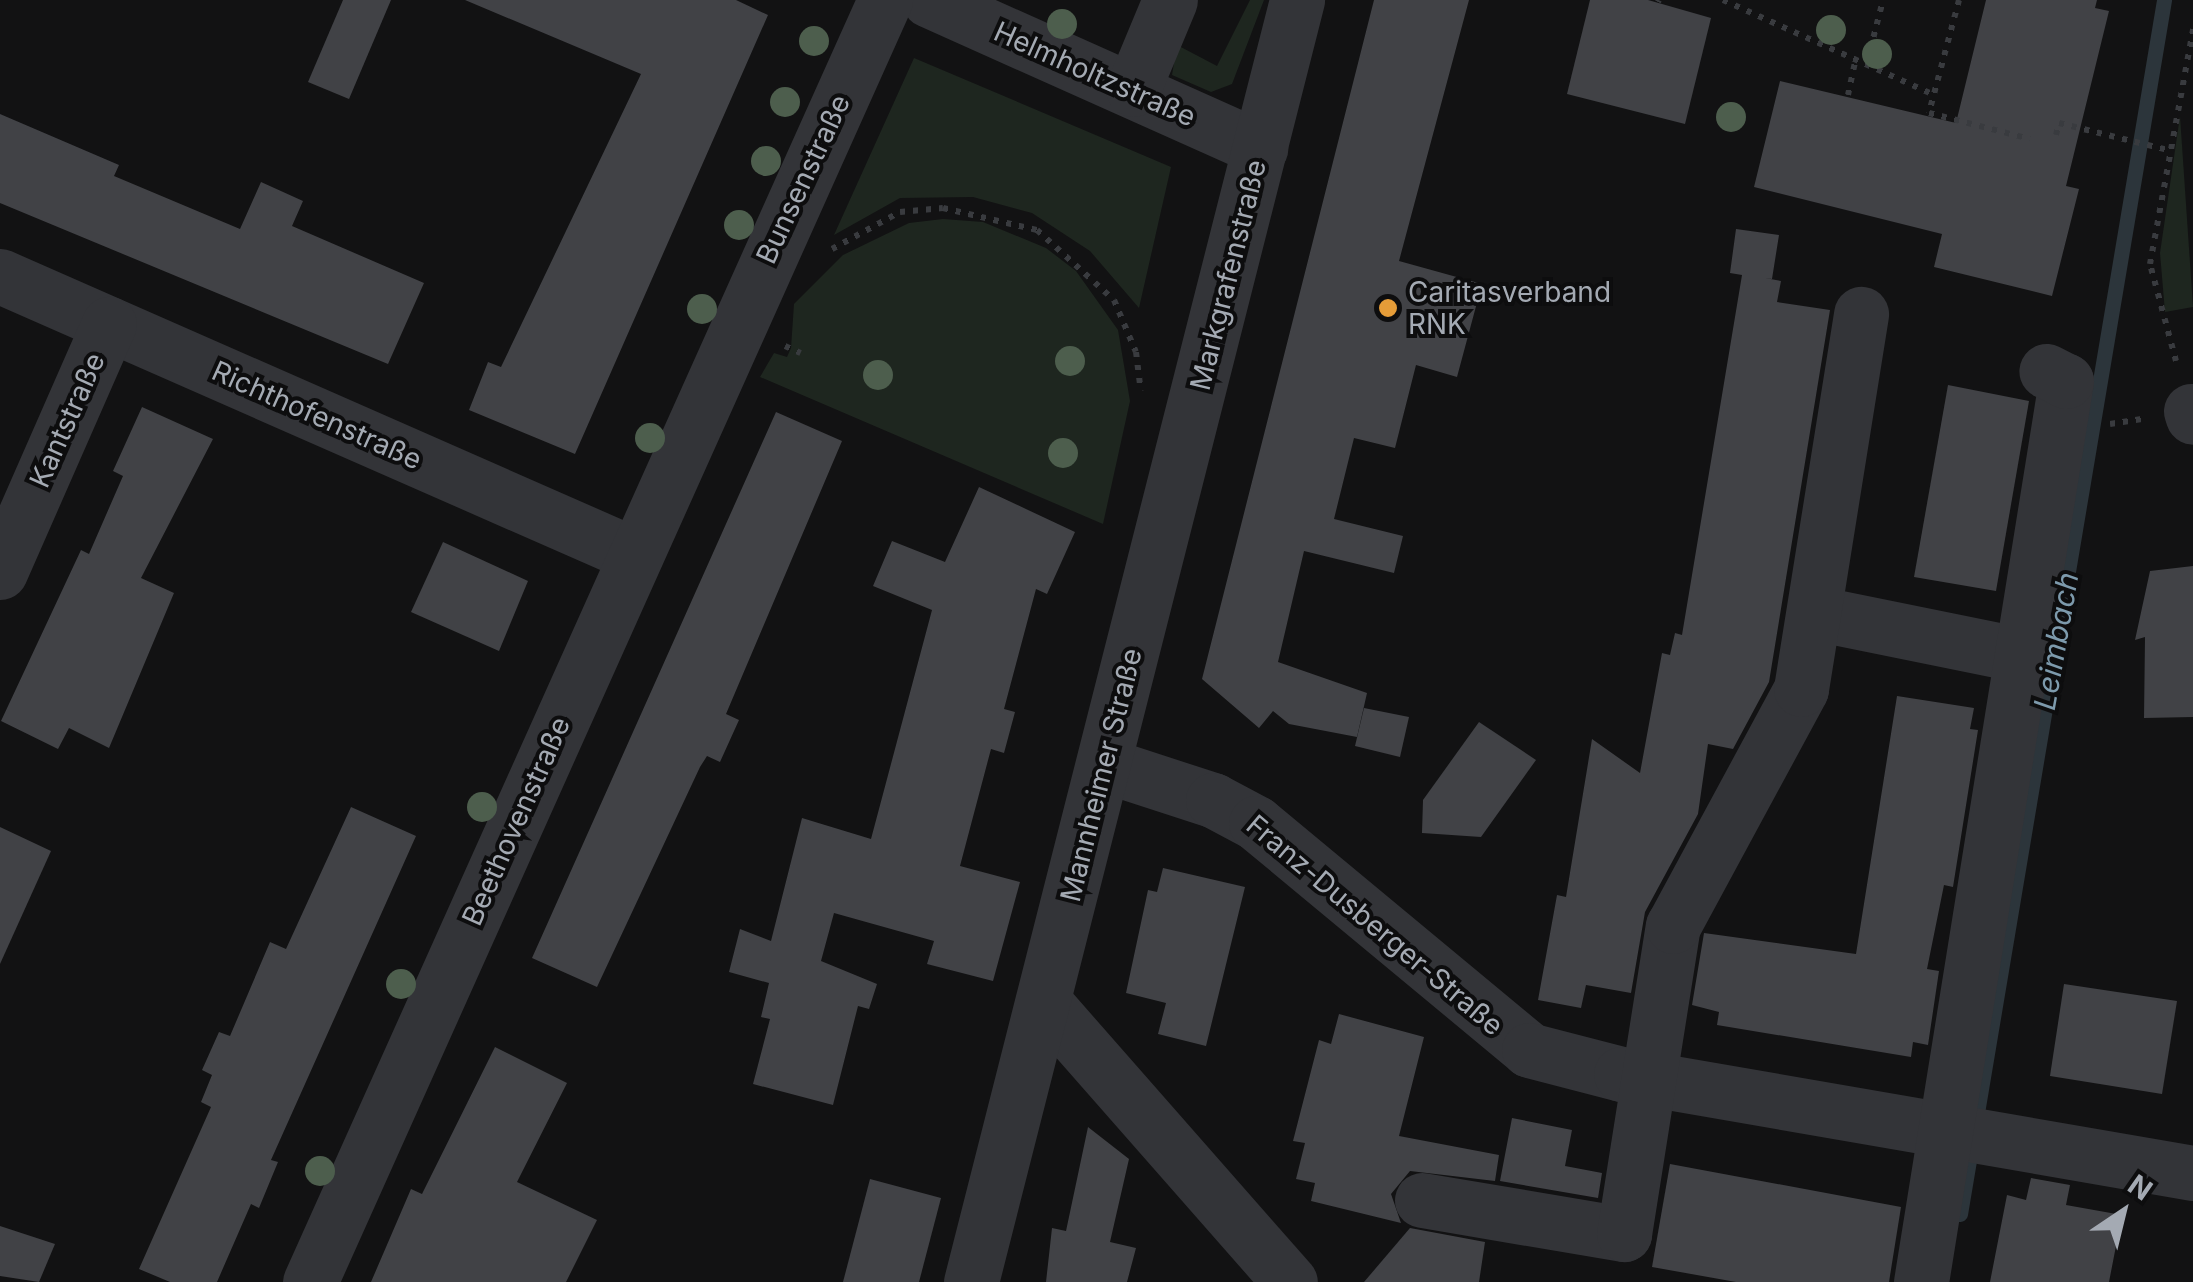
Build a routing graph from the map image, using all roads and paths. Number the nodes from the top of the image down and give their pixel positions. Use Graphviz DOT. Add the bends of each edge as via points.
graph roads {
  1 [pos="885,0"];
  2 [pos="930,0"];
  3 [pos="1170,0"];
  4 [pos="1297,0"];
  5 [pos="1723,0"];
  6 [pos="1882,0"];
  7 [pos="1959,0"];
  8 [pos="2193,30"];
  9 [pos="1856,57"];
  10 [pos="1867,62"];
  11 [pos="1132,89"];
  12 [pos="1848,95"];
  13 [pos="1934,95"];
  14 [pos="2056,134"];
  15 [pos="2030,139"];
  16 [pos="1260,148"];
  17 [pos="2172,151"];
  18 [pos="816,262"];
  19 [pos="0,276"];
  20 [pos="1861,314"];
  21 [pos="109,324"];
  22 [pos="779,342"];
  23 [pos="802,354"];
  24 [pos="721,359"];
  25 [pos="2046,370"];
  26 [pos="1143,407"];
  27 [pos="2192,414"];
  28 [pos="1159,550"];
  29 [pos="634,555"];
  30 [pos="0,572"];
  31 [pos="1815,614"];
  32 [pos="2022,656"];
  33 [pos="1105,765"];
  34 [pos="1043,1001"];
  35 [pos="1646,1077"];
  36 [pos="1946,1127"];
  37 [pos="2193,1173"];
  38 [pos="1422,1200"];
  39 [pos="310,1282"];
  40 [pos="972,1282"];
  41 [pos="1290,1282"];
  42 [pos="1921,1282"];
  1 -- 24 [label="street, Bunsenstraße"];
  2 -- 11 [label="street, Helmholtzstraße"];
  3 -- 11 [label="street"];
  4 -- 16 [label="street, Markgrafenstraße"];
  5 -- 9 [label="path"];
  6 -- 10 [label="path"];
  7 -- 13 [label="path"];
  8 -- 17 [label="path"];
  9 -- 10 [label="path"];
  9 -- 12 [label="path"];
  10 -- 13 [label="path"];
  11 -- 16 [label="street, Helmholtzstraße"];
  13 -- 15 [label="path" via="1929,114"];
  14 -- 17 [label="path" via="2059,123"];
  16 -- 28 [label="street, Markgrafenstraße"];
  17 -- 27 [label="path" via="2150,264"];
  18 -- 26 [label="path" via="900,212 988,214 1037,230 1114,300 1136,352"];
  19 -- 21 [label="street, Richthofenstraße"];
  20 -- 31 [label="street"];
  21 -- 29 [label="street, Richthofenstraße"];
  21 -- 30 [label="street, Kantstraße"];
  22 -- 23 [label="path"];
  24 -- 29 [label="street, Beethovenstraße"];
  25 -- 32 [label="street" via="2066,381"];
  28 -- 33 [label="street, Mannheimer Straße"];
  29 -- 39 [label="street, Beethovenstraße"];
  31 -- 32 [label="street"];
  31 -- 35 [label="street" via="1801,689 1673,926"];
  32 -- 36 [label="street"];
  33 -- 34 [label="street, Mannheimer Straße"];
  33 -- 35 [label="street, Franz-Dusberger-Straße" via="1213,800 1256,823 1529,1050"];
  34 -- 40 [label="street, Mannheimer Straße"];
  34 -- 41 [label="street"];
  35 -- 36 [label="street, Franz-Dusberger-Straße"];
  35 -- 38 [label="street" via="1624,1234"];
  36 -- 37 [label="street, Franz-Dusberger-Straße"];
  36 -- 42 [label="street"];
}
